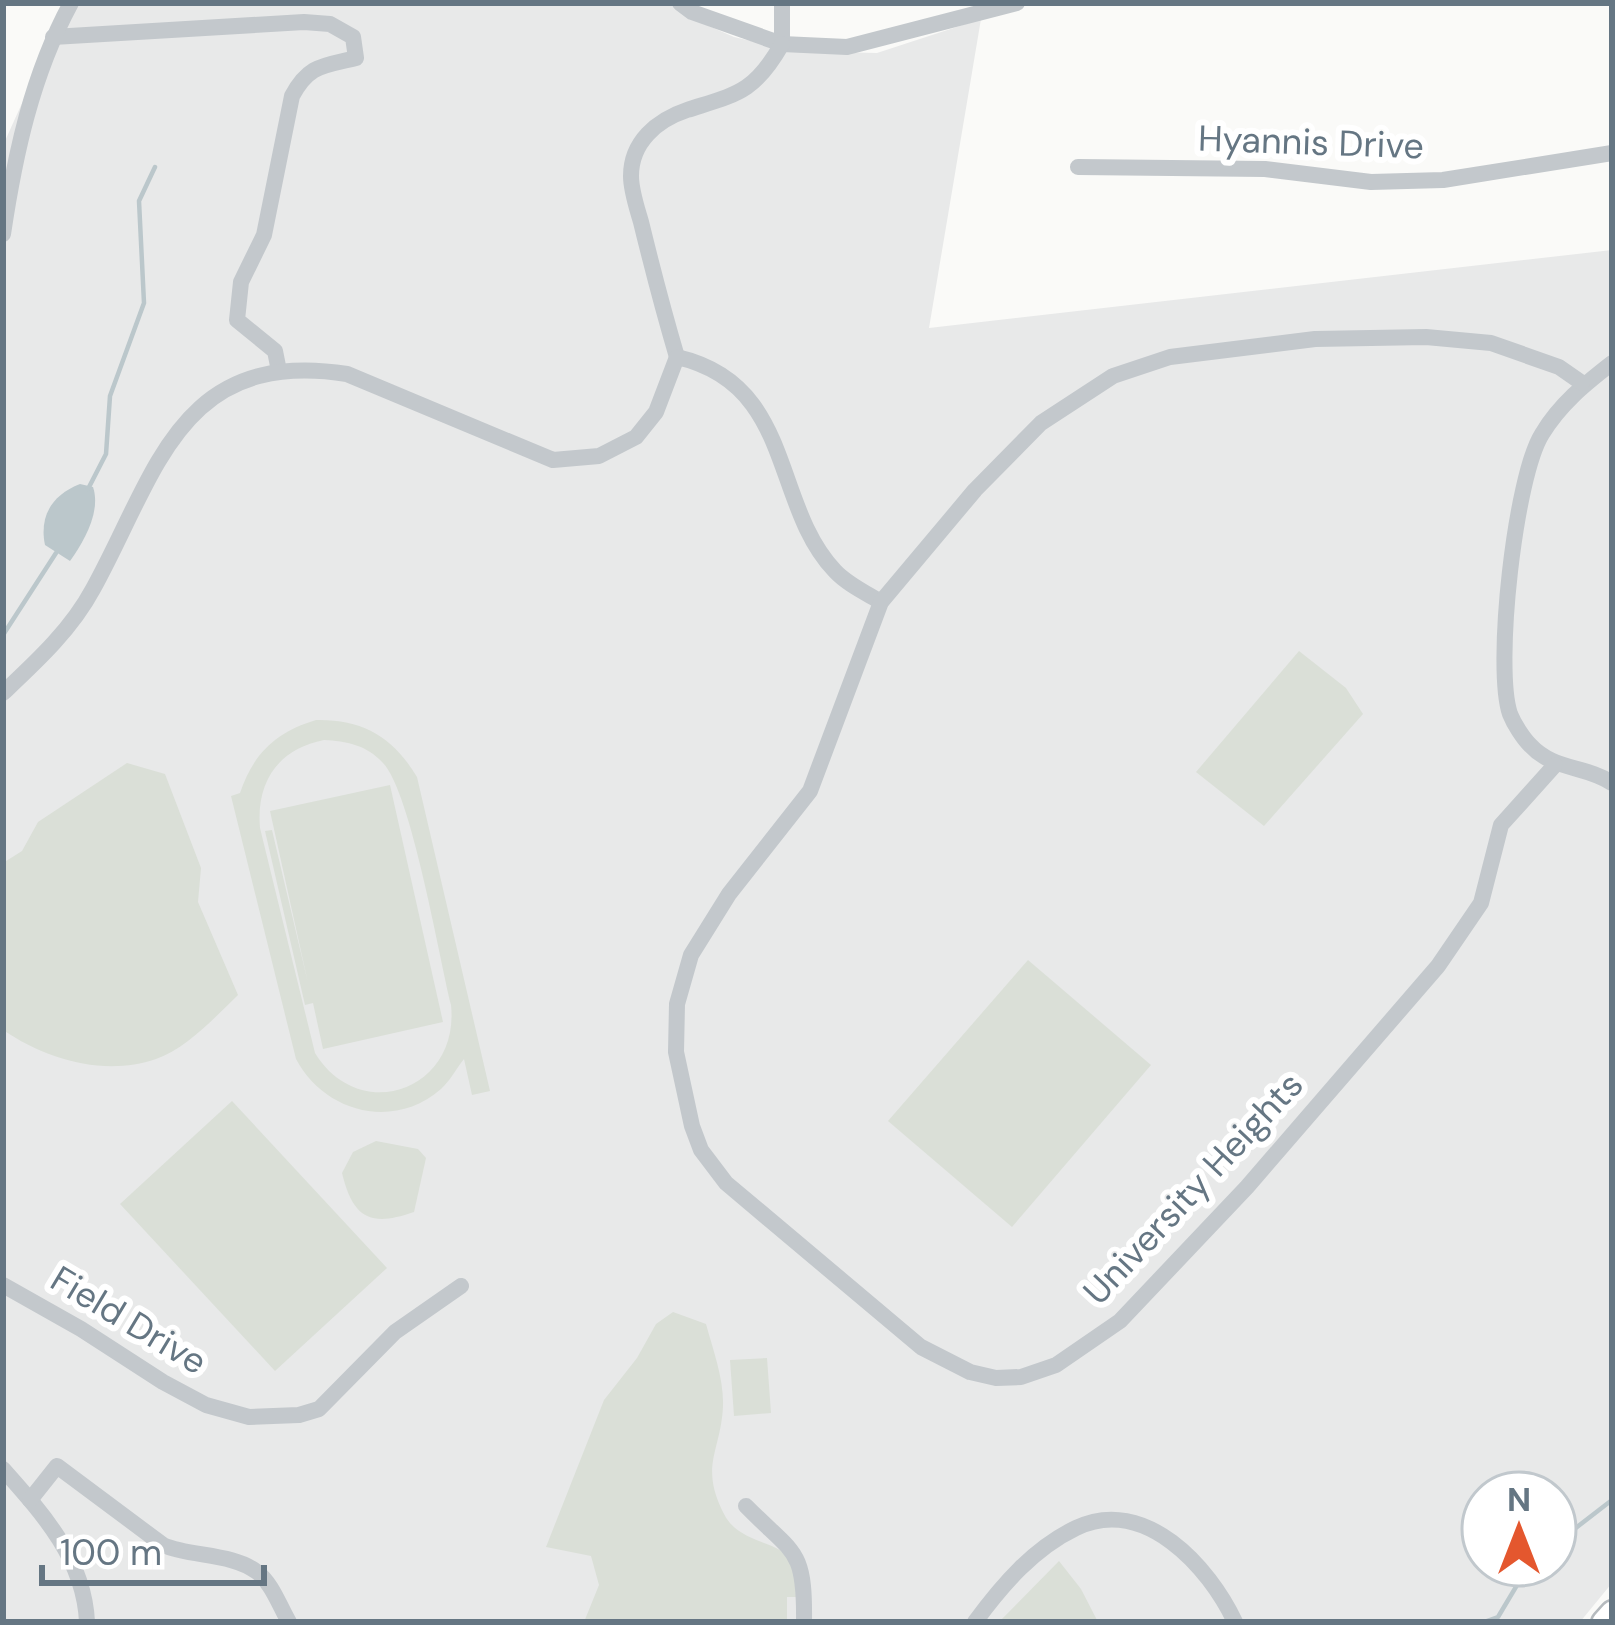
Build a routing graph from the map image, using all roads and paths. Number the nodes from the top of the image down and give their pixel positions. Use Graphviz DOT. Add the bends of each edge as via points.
graph roads {
  1 [pos="71,3"];
  2 [pos="680,3"];
  3 [pos="782,3"];
  4 [pos="1017,3"];
  5 [pos="53,37"];
  6 [pos="782,44"];
  7 [pos="1612,152"];
  8 [pos="1078,167"];
  9 [pos="3,234"];
  10 [pos="677,357"];
  11 [pos="1612,363"];
  12 [pos="279,371"];
  13 [pos="1582,383"];
  14 [pos="881,602"];
  15 [pos="3,693"];
  16 [pos="1555,765"];
  17 [pos="1612,783"];
  18 [pos="3,1285"];
  19 [pos="461,1286"];
  20 [pos="3,1469"];
  21 [pos="30,1500"];
  22 [pos="746,1506"];
  23 [pos="1612,1612"];
  24 [pos="87,1622"];
  25 [pos="289,1622"];
  26 [pos="804,1622"];
  27 [pos="976,1622"];
  28 [pos="1235,1622"];
  29 [pos="1603,1622"];
  1 -- 5 [label="street"];
  2 -- 6 [label="street"];
  3 -- 6 [label="street"];
  4 -- 6 [label="street" via="872,43"];
  5 -- 9 [label="street" via="16,150"];
  5 -- 12 [label="street" via="304,22 353,37 356,58 303,75 292,96 264,235 242,283 237,320 275,352"];
  6 -- 10 [label="street" via="753,83 731,99 662,122 634,158 638,211"];
  7 -- 8 [label="street, Hyannis Drive" via="1371,182 1265,169"];
  10 -- 12 [label="street" via="656,412 636,436 599,456 553,460 346,374"];
  10 -- 14 [label="street" via="710,365 745,396 835,572"];
  11 -- 13 [label="street"];
  12 -- 15 [label="street" via="219,394 178,429 91,593"];
  13 -- 14 [label="street, University Heights" via="1527,353 1457,338 1315,339 1170,357 1113,376 1041,423"];
  13 -- 16 [label="street" via="1540,436 1510,559 1510,715"];
  14 -- 16 [label="street, University Heights" via="810,791 691,955 677,1004 676,1052 701,1150 726,1184 917,1344 970,1372 1022,1377 1056,1366 1120,1321 1438,967 1481,903 1501,825"];
  16 -- 17 [label="street"];
  18 -- 19 [label="street, Field Drive" via="206,1405 250,1417 320,1409 395,1332"];
  20 -- 21 [label="street"];
  21 -- 24 [label="street" via="70,1555"];
  21 -- 25 [label="street" via="57,1466 163,1545 258,1573"];
  22 -- 26 [label="street" via="800,1562"];
  23 -- 29 [label="main road"];
  27 -- 28 [label="street" via="1004,1582 1075,1528 1124,1522 1166,1537 1205,1570"];
}
